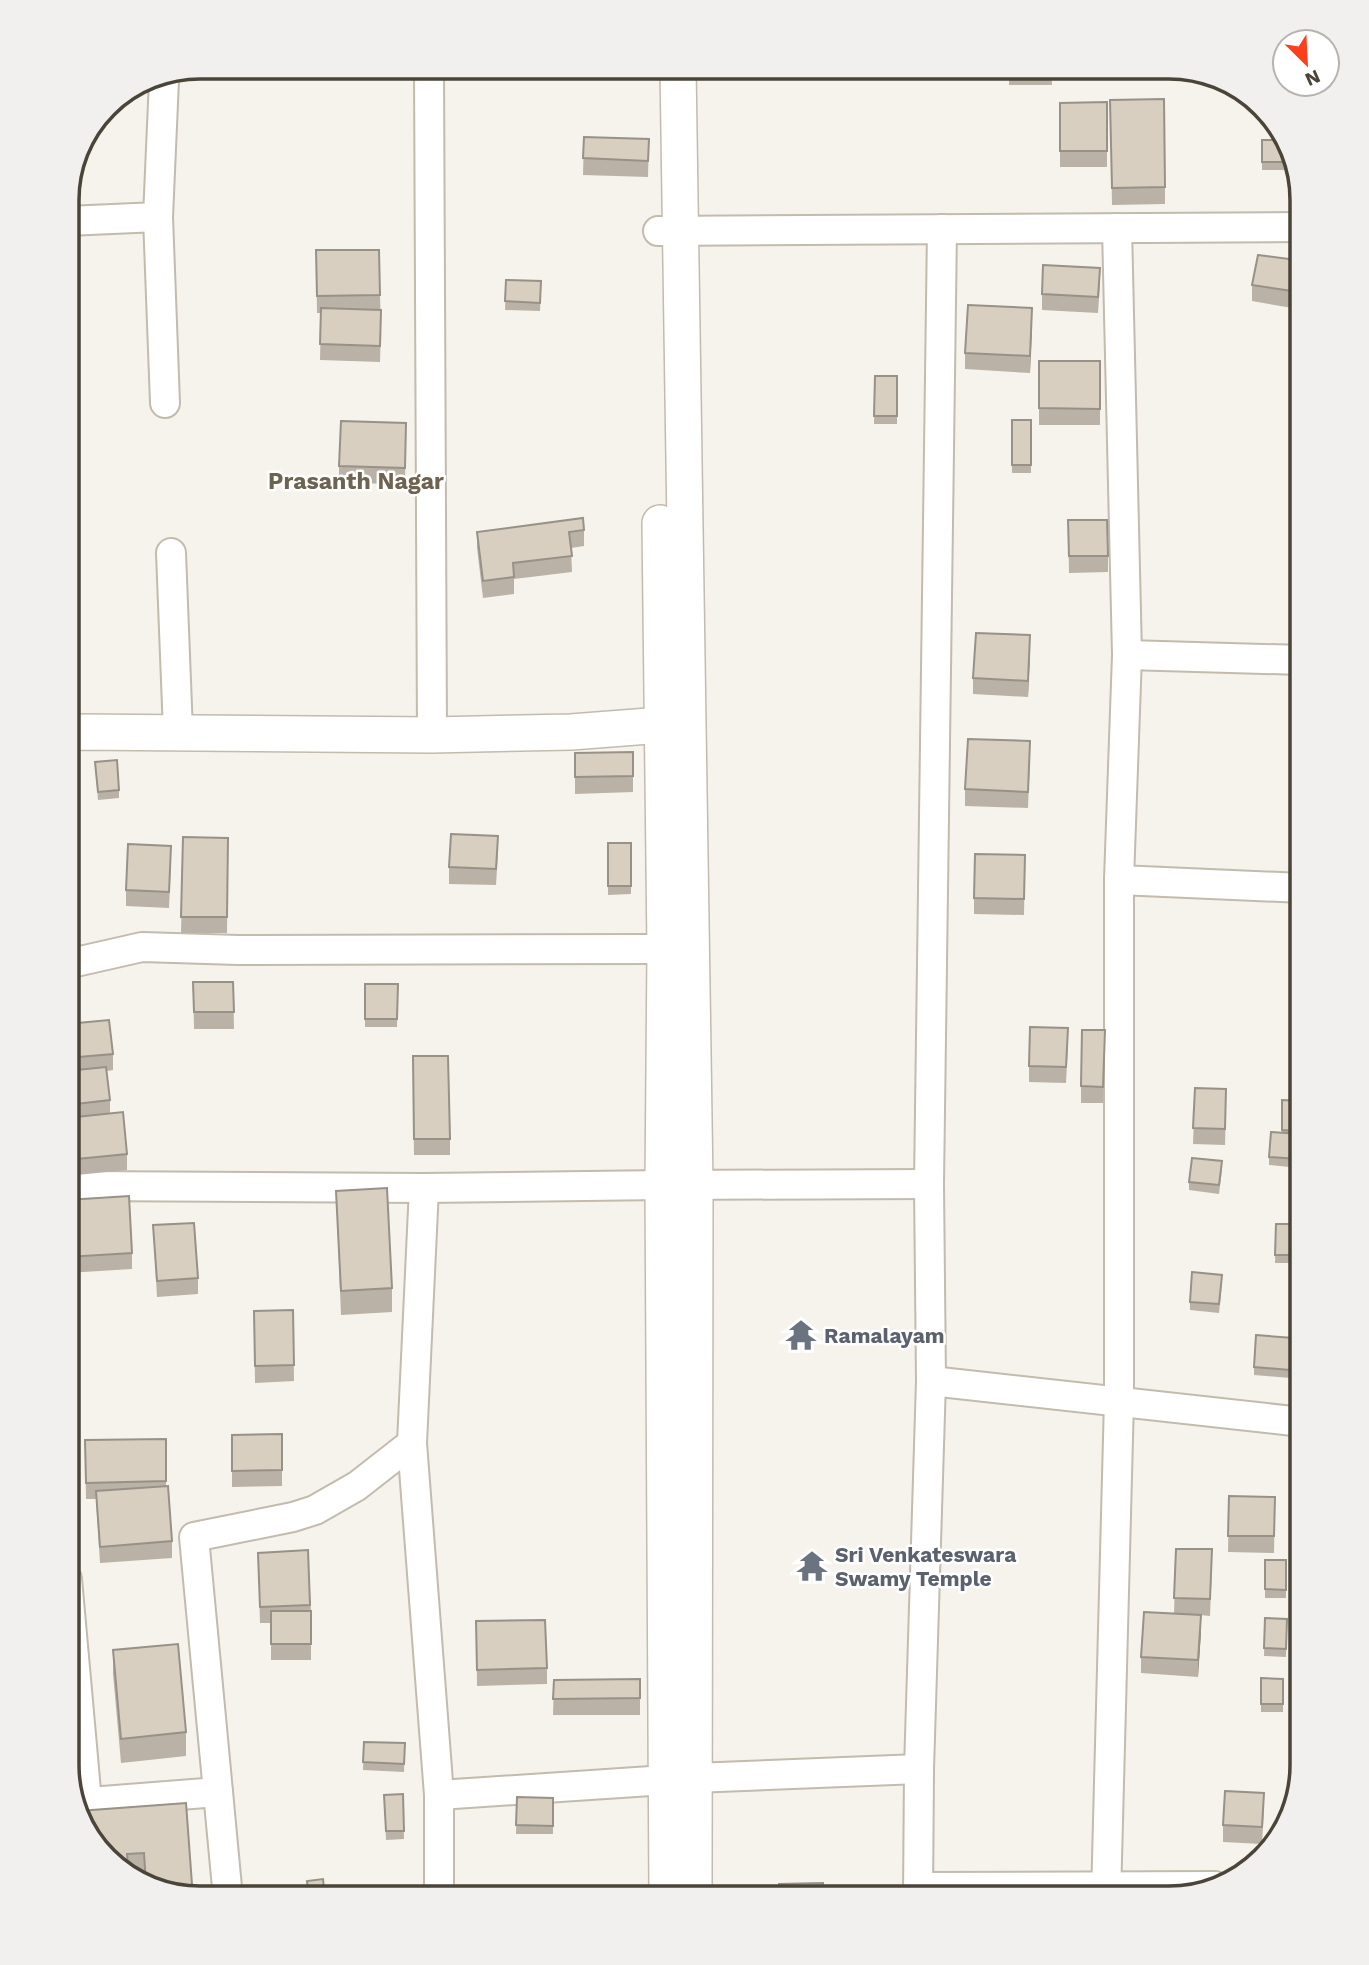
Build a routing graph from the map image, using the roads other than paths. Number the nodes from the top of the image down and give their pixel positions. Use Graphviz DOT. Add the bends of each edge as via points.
graph roads {
  1 [pos="429,79"];
  2 [pos="656,79"];
  3 [pos="677,79"];
  4 [pos="163,85"];
  5 [pos="159,217"];
  6 [pos="79,220"];
  7 [pos="1290,227"];
  8 [pos="1117,228"];
  9 [pos="942,229"];
  10 [pos="669,231"];
  11 [pos="165,403"];
  12 [pos="172,553"];
  13 [pos="1127,655"];
  14 [pos="1290,660"];
  15 [pos="662,725"];
  16 [pos="79,732"];
  17 [pos="178,732"];
  18 [pos="432,735"];
  19 [pos="1119,880"];
  20 [pos="1290,887"];
  21 [pos="665,949"];
  22 [pos="79,961"];
  23 [pos="679,1184"];
  24 [pos="929,1184"];
  25 [pos="79,1187"];
  26 [pos="424,1188"];
  27 [pos="931,1381"];
  28 [pos="1119,1401"];
  29 [pos="1290,1421"];
  30 [pos="412,1443"];
  31 [pos="79,1760"];
  32 [pos="919,1769"];
  33 [pos="680,1779"];
  34 [pos="81,1785"];
  35 [pos="218,1792"];
  36 [pos="439,1795"];
  37 [pos="85,1802"];
  38 [pos="227,1886"];
  39 [pos="439,1886"];
  40 [pos="668,1886"];
  41 [pos="693,1886"];
  42 [pos="919,1886"];
  43 [pos="1107,1886"];
  1 -- 18 [label="street"];
  2 -- 10 [label="street"];
  3 -- 10 [label="street"];
  4 -- 5 [label="street"];
  5 -- 6 [label="street"];
  5 -- 11 [label="street"];
  7 -- 8 [label="street"];
  8 -- 9 [label="street"];
  8 -- 13 [label="street"];
  9 -- 10 [label="street"];
  9 -- 24 [label="street"];
  10 -- 15 [label="street"];
  10 -- 23 [label="street"];
  12 -- 17 [label="street"];
  13 -- 14 [label="street"];
  13 -- 19 [label="street"];
  15 -- 18 [label="street"];
  15 -- 21 [label="street"];
  16 -- 17 [label="street"];
  17 -- 18 [label="street"];
  19 -- 20 [label="street"];
  19 -- 28 [label="street"];
  21 -- 22 [label="street" via="142,947"];
  21 -- 23 [label="street"];
  23 -- 24 [label="street"];
  23 -- 26 [label="street"];
  23 -- 33 [label="street"];
  24 -- 27 [label="street"];
  25 -- 26 [label="street"];
  26 -- 30 [label="street"];
  27 -- 28 [label="street"];
  27 -- 32 [label="street"];
  28 -- 29 [label="street"];
  28 -- 43 [label="street"];
  30 -- 35 [label="street" via="357,1486 315,1510 194,1537"];
  30 -- 36 [label="street"];
  31 -- 34 [label="street"];
  32 -- 33 [label="street"];
  32 -- 42 [label="street"];
  33 -- 36 [label="street"];
  33 -- 40 [label="street"];
  33 -- 41 [label="street"];
  35 -- 37 [label="street"];
  35 -- 38 [label="street"];
  36 -- 39 [label="street"];
}
